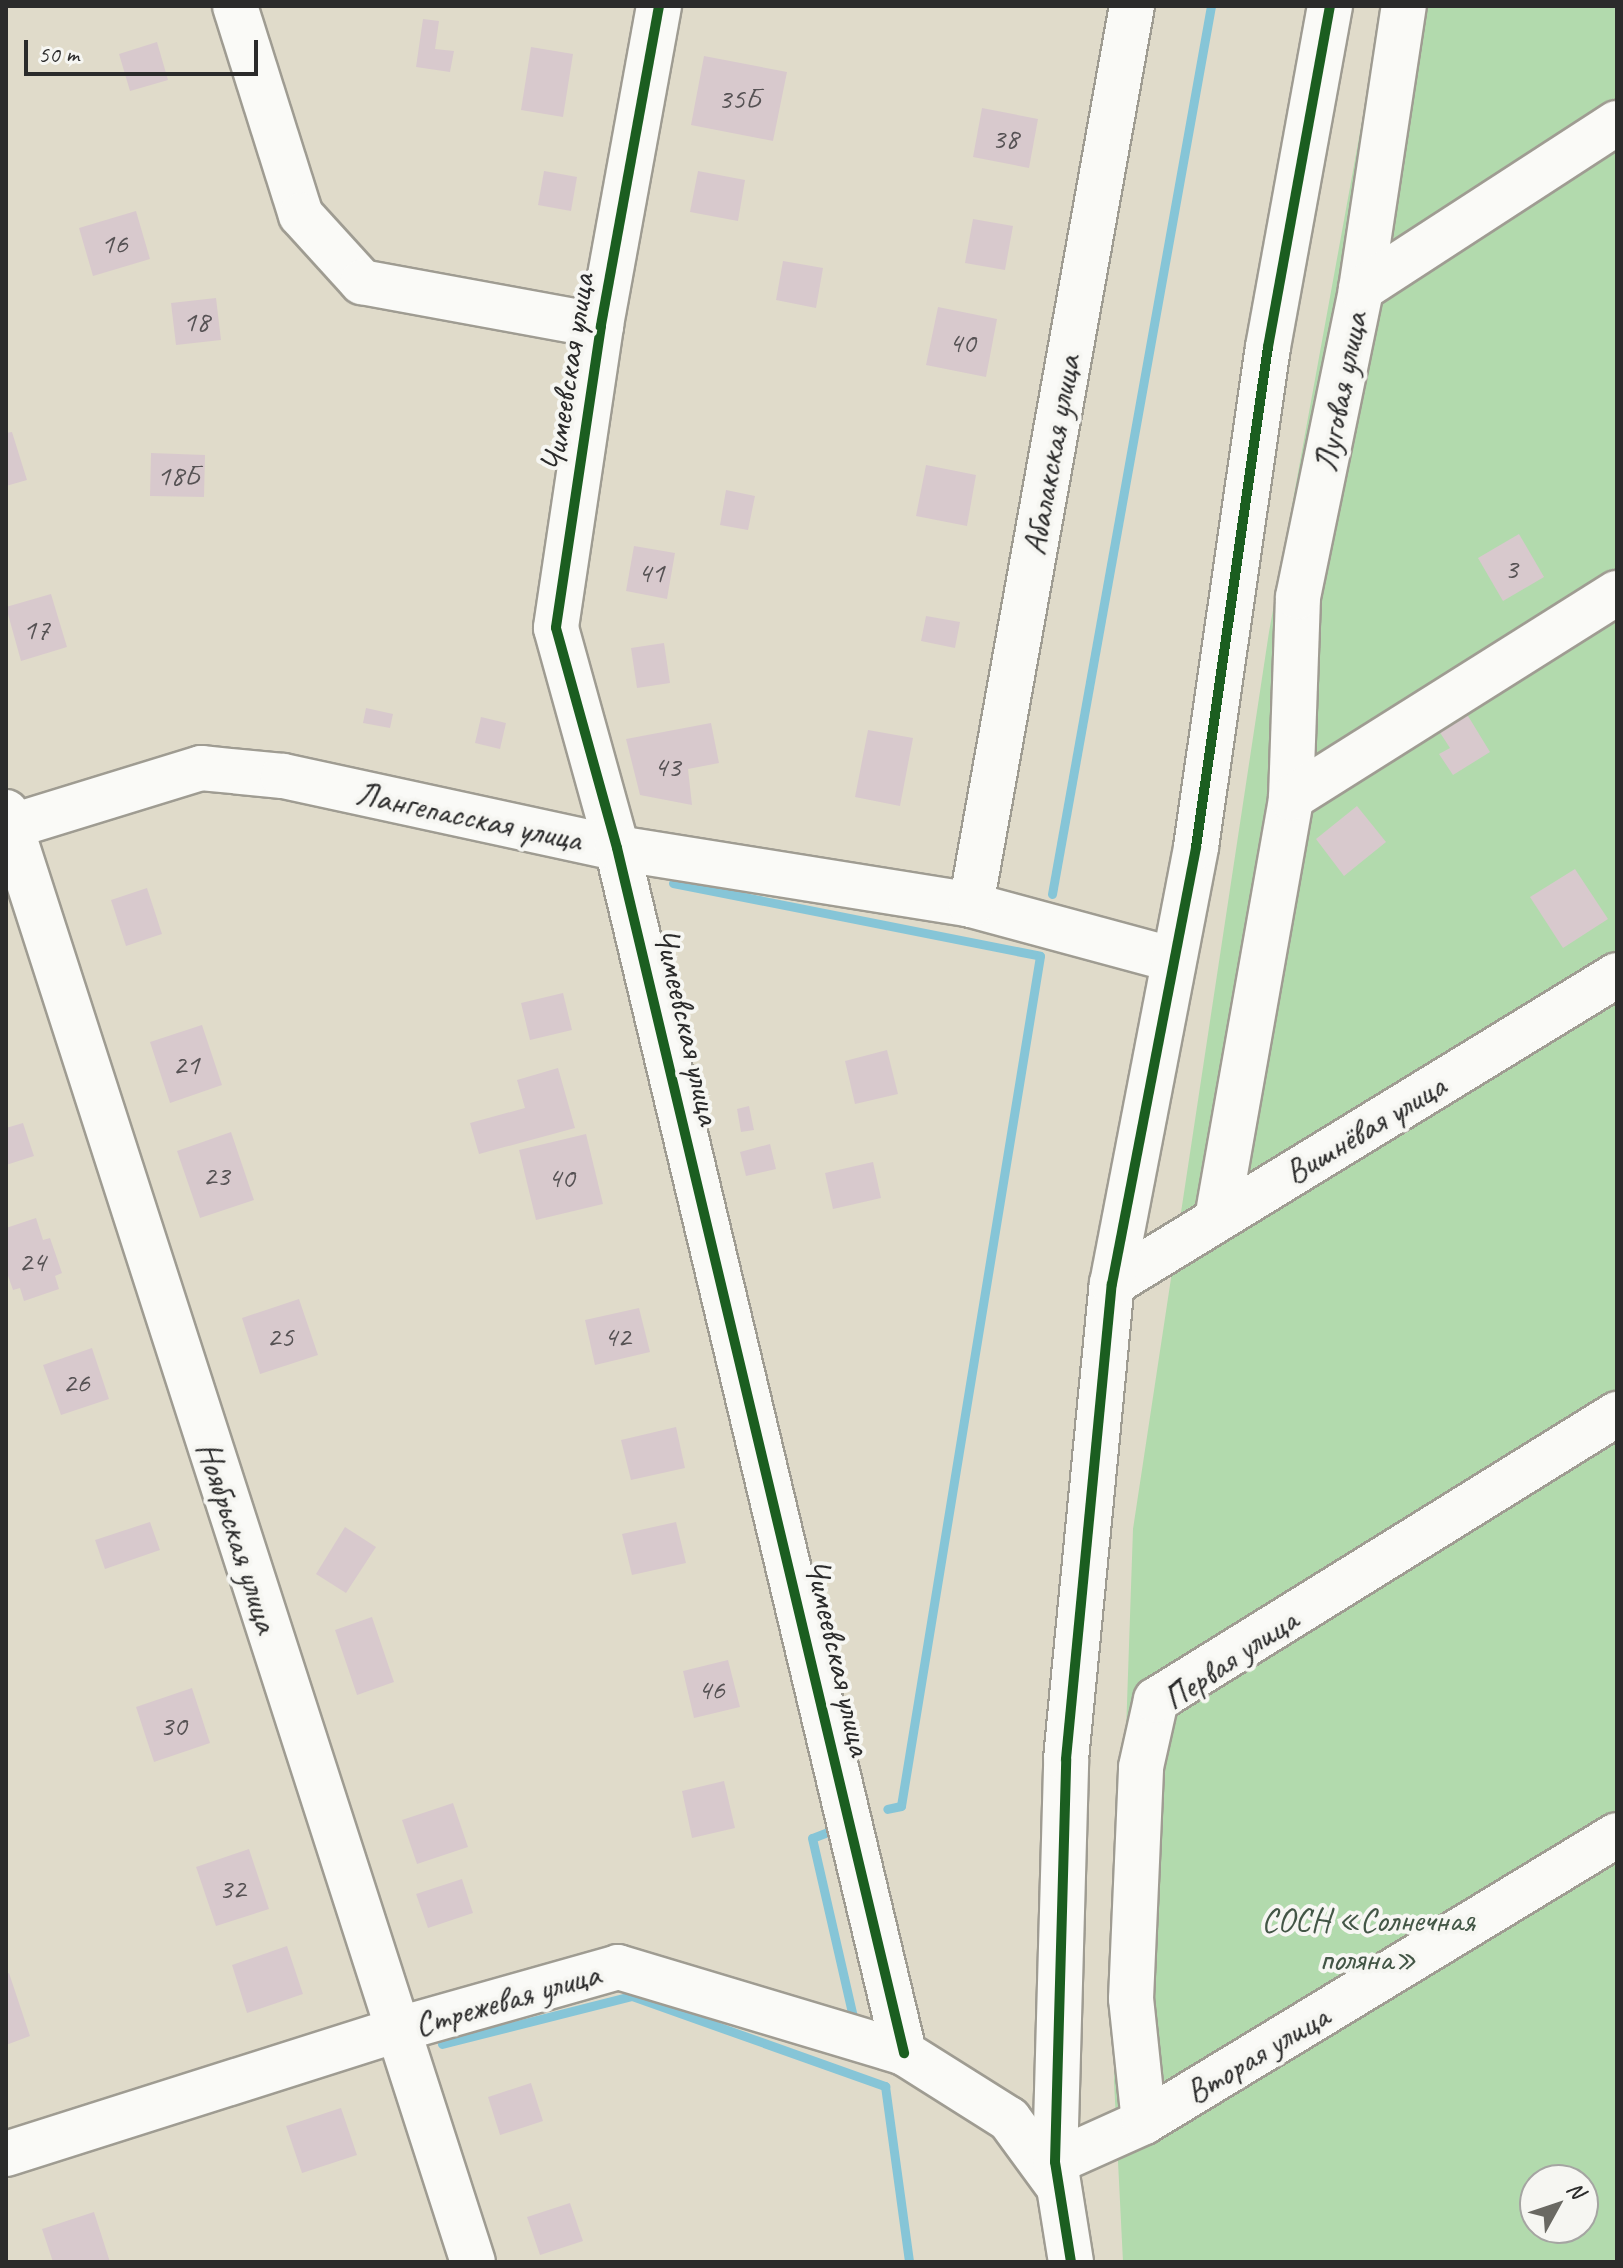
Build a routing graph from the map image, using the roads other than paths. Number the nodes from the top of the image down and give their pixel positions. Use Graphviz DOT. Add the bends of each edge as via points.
graph roads {
  1 [pos="235,6"];
  2 [pos="659,6"];
  3 [pos="1132,6"];
  4 [pos="1330,6"];
  5 [pos="1404,6"];
  6 [pos="1617,123"];
  7 [pos="1361,289"];
  8 [pos="601,326"];
  9 [pos="1617,593"];
  10 [pos="1291,798"];
  11 [pos="8,822"];
  12 [pos="617,848"];
  13 [pos="971,905"];
  14 [pos="1171,959"];
  15 [pos="1617,975"];
  16 [pos="1217,1219"];
  17 [pos="1112,1284"];
  18 [pos="1617,1414"];
  19 [pos="1617,1835"];
  20 [pos="396,2030"];
  21 [pos="904,2053"];
  22 [pos="1144,2122"];
  23 [pos="6,2154"];
  24 [pos="1057,2174"];
  25 [pos="473,2262"];
  26 [pos="1071,2262"];
  1 -- 8 [label="street" via="301,215 362,282"];
  2 -- 8 [label="street, Чимеевская улица"];
  3 -- 13 [label="street, Абалакская улица"];
  4 -- 14 [label="street" via="1268,347 1196,847"];
  5 -- 7 [label="street"];
  6 -- 7 [label="street, Луговая улица"];
  7 -- 10 [label="street, Луговая улица" via="1298,597"];
  8 -- 12 [label="street, Чимеевская улица" via="556,628"];
  9 -- 10 [label="street"];
  10 -- 16 [label="street, Луговая улица"];
  11 -- 12 [label="street, Лангепасская улица" via="201,768 283,776"];
  11 -- 20 [label="street, Ноябрьская улица"];
  12 -- 13 [label="street, Лангепасская улица"];
  12 -- 21 [label="street, Чимеевская улица"];
  13 -- 14 [label="street, Лангепасская улица"];
  14 -- 17 [label="street"];
  15 -- 16 [label="street, Вишнёвая улица"];
  16 -- 17 [label="street, Вишнёвая улица"];
  17 -- 24 [label="street" via="1066,1759"];
  18 -- 22 [label="street, Первая улица" via="1156,1700 1141,1767 1131,1999"];
  19 -- 22 [label="street, Вторая улица"];
  20 -- 21 [label="street, Стрежевая улица" via="618,1967"];
  20 -- 23 [label="street, Стрежевая улица"];
  20 -- 25 [label="street, Ноябрьская улица"];
  21 -- 24 [label="street, Стрежевая улица" via="1009,2119"];
  22 -- 24 [label="street, Вторая улица"];
  24 -- 26 [label="street"];
}
